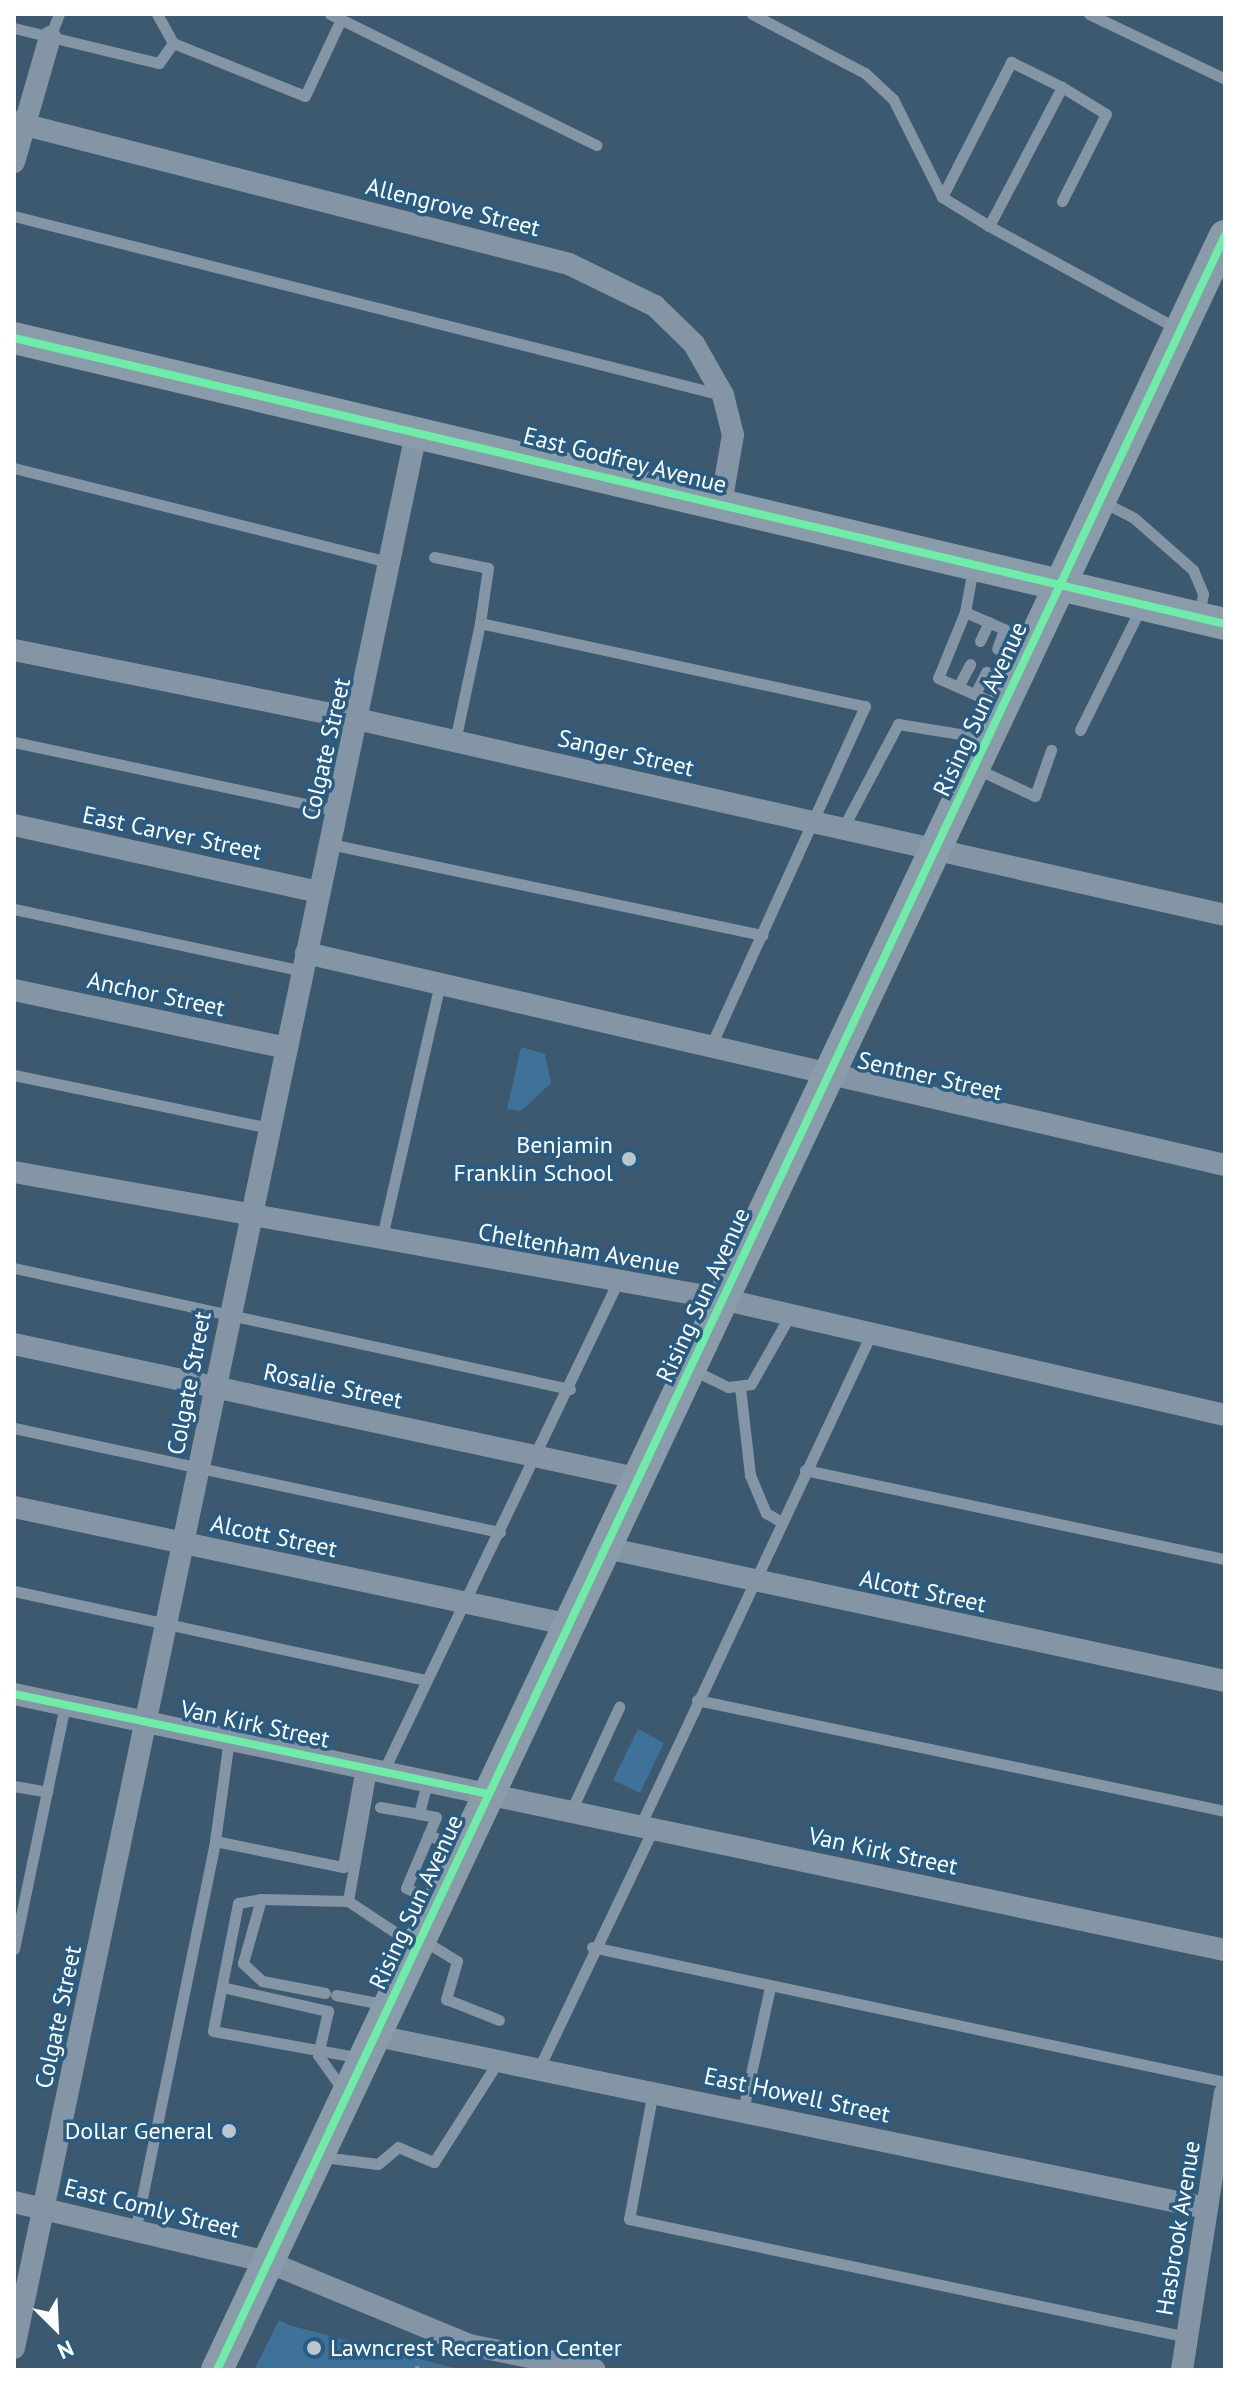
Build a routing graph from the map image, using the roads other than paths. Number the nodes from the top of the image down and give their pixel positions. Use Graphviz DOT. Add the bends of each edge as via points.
graph roads {
  1 [pos="59,14"];
  2 [pos="157,14"];
  3 [pos="752,14"];
  4 [pos="1089,14"];
  5 [pos="336,17"];
  6 [pos="14,28"];
  7 [pos="50,37"];
  8 [pos="173,43"];
  9 [pos="1225,79"];
  10 [pos="1062,87"];
  11 [pos="19,124"];
  12 [pos="596,145"];
  13 [pos="14,162"];
  14 [pos="942,197"];
  15 [pos="1062,201"];
  16 [pos="14,216"];
  17 [pos="989,226"];
  18 [pos="1225,236"];
  19 [pos="1180,330"];
  20 [pos="14,338"];
  21 [pos="723,395"];
  22 [pos="417,429"];
  23 [pos="14,468"];
  24 [pos="1106,488"];
  25 [pos="721,504"];
  26 [pos="434,557"];
  27 [pos="391,563"];
  28 [pos="974,564"];
  29 [pos="1060,586"];
  30 [pos="1142,605"];
  31 [pos="965,612"];
  32 [pos="1211,621"];
  33 [pos="989,622"];
  34 [pos="480,623"];
  35 [pos="980,641"];
  36 [pos="1018,642"];
  37 [pos="997,649"];
  38 [pos="14,650"];
  39 [pos="970,664"];
  40 [pos="986,672"];
  41 [pos="958,687"];
  42 [pos="989,701"];
  43 [pos="361,720"];
  44 [pos="1080,730"];
  45 [pos="455,741"];
  46 [pos="14,742"];
  47 [pos="1051,750"];
  48 [pos="981,753"];
  49 [pos="338,811"];
  50 [pos="816,822"];
  51 [pos="14,825"];
  52 [pos="843,828"];
  53 [pos="330,844"];
  54 [pos="936,849"];
  55 [pos="318,892"];
  56 [pos="14,909"];
  57 [pos="1225,915"];
  58 [pos="763,935"];
  59 [pos="304,962"];
  60 [pos="440,983"];
  61 [pos="14,990"];
  62 [pos="711,1046"];
  63 [pos="287,1048"];
  64 [pos="827,1073"];
  65 [pos="14,1075"];
  66 [pos="269,1128"];
  67 [pos="1225,1165"];
  68 [pos="14,1172"];
  69 [pos="249,1219"];
  70 [pos="381,1242"];
  71 [pos="14,1268"];
  72 [pos="618,1281"];
  73 [pos="722,1299"];
  74 [pos="229,1314"];
  75 [pos="790,1315"];
  76 [pos="871,1334"];
  77 [pos="14,1344"];
  78 [pos="691,1369"];
  79 [pos="214,1387"];
  80 [pos="740,1387"];
  81 [pos="570,1389"];
  82 [pos="1225,1415"];
  83 [pos="14,1428"];
  84 [pos="538,1456"];
  85 [pos="198,1467"];
  86 [pos="805,1470"];
  87 [pos="641,1479"];
  88 [pos="14,1507"];
  89 [pos="780,1521"];
  90 [pos="500,1532"];
  91 [pos="183,1543"];
  92 [pos="611,1549"];
  93 [pos="1225,1559"];
  94 [pos="751,1581"];
  95 [pos="14,1591"];
  96 [pos="465,1602"];
  97 [pos="167,1623"];
  98 [pos="571,1625"];
  99 [pos="427,1680"];
  100 [pos="1225,1681"];
  101 [pos="14,1694"];
  102 [pos="697,1700"];
  103 [pos="65,1705"];
  104 [pos="619,1707"];
  105 [pos="147,1722"];
  106 [pos="229,1739"];
  107 [pos="372,1769"];
  108 [pos="427,1781"];
  109 [pos="14,1786"];
  110 [pos="47,1792"];
  111 [pos="487,1794"];
  112 [pos="380,1807"];
  113 [pos="571,1811"];
  114 [pos="1225,1811"];
  115 [pos="419,1814"];
  116 [pos="647,1827"];
  117 [pos="428,1835"];
  118 [pos="215,1841"];
  119 [pos="462,1848"];
  120 [pos="261,1899"];
  121 [pos="348,1901"];
  122 [pos="438,1902"];
  123 [pos="419,1943"];
  124 [pos="592,1947"];
  125 [pos="14,1949"];
  126 [pos="1225,1950"];
  127 [pos="222,1987"];
  128 [pos="770,1987"];
  129 [pos="390,2005"];
  130 [pos="499,2020"];
  131 [pos="371,2047"];
  132 [pos="318,2055"];
  133 [pos="499,2060"];
  134 [pos="539,2068"];
  135 [pos="1225,2082"];
  136 [pos="653,2091"];
  137 [pos="1225,2093"];
  138 [pos="347,2096"];
  139 [pos="743,2110"];
  140 [pos="318,2156"];
  141 [pos="14,2202"];
  142 [pos="44,2208"];
  143 [pos="1206,2208"];
  144 [pos="135,2232"];
  145 [pos="268,2262"];
  146 [pos="1187,2337"];
  147 [pos="14,2348"];
  148 [pos="217,2370"];
  149 [pos="595,2370"];
  150 [pos="1182,2370"];
  1 -- 7 [label="lane"];
  2 -- 8 [label="lane"];
  3 -- 14 [label="lane" via="865,73 893,99"];
  4 -- 9 [label="lane"];
  5 -- 8 [label="lane" via="305,96"];
  5 -- 12 [label="lane"];
  6 -- 7 [label="lane"];
  7 -- 8 [label="lane" via="159,63"];
  7 -- 11 [label="street"];
  10 -- 14 [label="lane" via="1011,62"];
  10 -- 15 [label="lane" via="1106,114"];
  10 -- 17 [label="lane"];
  11 -- 13 [label="street"];
  11 -- 21 [label="street, Allengrove Street" via="569,264 655,306 694,344"];
  14 -- 17 [label="lane"];
  16 -- 21 [label="lane"];
  17 -- 19 [label="lane"];
  18 -- 19 [label="main road, Rising Sun Avenue"];
  19 -- 24 [label="main road, Rising Sun Avenue"];
  20 -- 22 [label="main road, East Godfrey Avenue"];
  21 -- 25 [label="street, Allengrove Street" via="733,435"];
  22 -- 25 [label="main road, East Godfrey Avenue"];
  22 -- 27 [label="street, Colgate Street"];
  23 -- 27 [label="lane"];
  24 -- 29 [label="main road, Rising Sun Avenue"];
  24 -- 32 [label="lane" via="1193,570"];
  25 -- 28 [label="main road, East Godfrey Avenue"];
  26 -- 34 [label="lane" via="488,568"];
  27 -- 43 [label="street, Colgate Street"];
  28 -- 29 [label="main road, East Godfrey Avenue"];
  28 -- 31 [label="lane"];
  29 -- 30 [label="main road, East Godfrey Avenue"];
  29 -- 36 [label="main road, Rising Sun Avenue"];
  30 -- 32 [label="main road, East Godfrey Avenue"];
  30 -- 44 [label="lane"];
  31 -- 33 [label="lane"];
  31 -- 41 [label="lane" via="938,678"];
  33 -- 35 [label="lane"];
  33 -- 36 [label="lane"];
  34 -- 45 [label="lane"];
  34 -- 50 [label="lane" via="865,706"];
  36 -- 37 [label="lane"];
  36 -- 42 [label="main road, Rising Sun Avenue"];
  38 -- 43 [label="street, Sanger Street"];
  39 -- 41 [label="lane"];
  40 -- 42 [label="lane"];
  41 -- 42 [label="lane"];
  42 -- 48 [label="main road, Rising Sun Avenue"];
  43 -- 45 [label="street, Sanger Street"];
  43 -- 49 [label="street, Colgate Street"];
  45 -- 50 [label="street, Sanger Street"];
  46 -- 49 [label="lane"];
  47 -- 48 [label="lane" via="1035,796"];
  48 -- 52 [label="lane" via="898,724"];
  48 -- 54 [label="main road, Rising Sun Avenue"];
  49 -- 53 [label="street, Colgate Street"];
  50 -- 52 [label="street, Sanger Street"];
  50 -- 58 [label="lane"];
  51 -- 55 [label="street, East Carver Street"];
  52 -- 54 [label="street, Sanger Street"];
  53 -- 55 [label="street, Colgate Street"];
  53 -- 58 [label="lane"];
  54 -- 57 [label="street, Sanger Street"];
  54 -- 64 [label="main road, Rising Sun Avenue"];
  55 -- 59 [label="street, Colgate Street"];
  56 -- 59 [label="lane"];
  58 -- 62 [label="lane"];
  59 -- 60 [label="street, Sentner Street"];
  59 -- 63 [label="street, Colgate Street"];
  60 -- 62 [label="street, Sentner Street"];
  60 -- 70 [label="lane"];
  61 -- 63 [label="street, Anchor Street"];
  62 -- 64 [label="street, Sentner Street"];
  63 -- 66 [label="street, Colgate Street"];
  64 -- 67 [label="street, Sentner Street"];
  64 -- 73 [label="main road, Rising Sun Avenue"];
  65 -- 66 [label="lane"];
  66 -- 69 [label="street, Colgate Street"];
  68 -- 69 [label="street, Cheltenham Avenue"];
  69 -- 70 [label="street, Cheltenham Avenue"];
  69 -- 74 [label="street, Colgate Street"];
  70 -- 72 [label="street, Cheltenham Avenue"];
  71 -- 74 [label="lane"];
  72 -- 73 [label="street, Cheltenham Avenue"];
  72 -- 81 [label="lane"];
  73 -- 75 [label="street, Cheltenham Avenue"];
  73 -- 78 [label="main road, Rising Sun Avenue"];
  74 -- 79 [label="street, Colgate Street"];
  74 -- 81 [label="lane"];
  75 -- 76 [label="street, Cheltenham Avenue"];
  75 -- 80 [label="lane" via="768,1363"];
  76 -- 82 [label="street, Cheltenham Avenue"];
  76 -- 86 [label="lane"];
  77 -- 79 [label="street, Rosalie Street"];
  78 -- 80 [label="lane"];
  78 -- 87 [label="main road, Rising Sun Avenue"];
  79 -- 84 [label="street, Rosalie Street"];
  79 -- 85 [label="street, Colgate Street"];
  80 -- 89 [label="lane" via="750,1475 766,1513"];
  81 -- 84 [label="lane"];
  83 -- 85 [label="lane"];
  84 -- 87 [label="street, Rosalie Street"];
  84 -- 90 [label="lane"];
  85 -- 90 [label="lane"];
  85 -- 91 [label="street, Colgate Street"];
  86 -- 89 [label="lane"];
  86 -- 93 [label="lane"];
  87 -- 92 [label="main road, Rising Sun Avenue"];
  88 -- 91 [label="street, Alcott Street"];
  89 -- 94 [label="lane"];
  90 -- 96 [label="lane"];
  91 -- 96 [label="street, Alcott Street"];
  91 -- 97 [label="street, Colgate Street"];
  92 -- 94 [label="street, Alcott Street"];
  92 -- 98 [label="main road, Rising Sun Avenue"];
  94 -- 100 [label="street, Alcott Street"];
  94 -- 102 [label="lane"];
  95 -- 97 [label="lane"];
  96 -- 98 [label="street, Alcott Street"];
  96 -- 99 [label="lane"];
  97 -- 99 [label="lane"];
  97 -- 105 [label="street, Colgate Street"];
  98 -- 111 [label="main road, Rising Sun Avenue"];
  99 -- 107 [label="lane"];
  101 -- 103 [label="street, Van Kirk Street"];
  102 -- 114 [label="lane"];
  102 -- 116 [label="lane"];
  103 -- 105 [label="street, Van Kirk Street"];
  103 -- 110 [label="lane"];
  104 -- 113 [label="lane"];
  105 -- 106 [label="street, Van Kirk Street"];
  105 -- 142 [label="street, Colgate Street"];
  106 -- 107 [label="street, Van Kirk Street"];
  106 -- 118 [label="lane"];
  107 -- 108 [label="street, Van Kirk Street"];
  107 -- 118 [label="lane" via="343,1867"];
  107 -- 121 [label="lane"];
  108 -- 111 [label="street, Van Kirk Street"];
  108 -- 115 [label="lane"];
  109 -- 110 [label="lane"];
  110 -- 125 [label="lane"];
  111 -- 113 [label="street, Van Kirk Street"];
  111 -- 119 [label="main road, Rising Sun Avenue"];
  112 -- 115 [label="lane"];
  113 -- 116 [label="street, Van Kirk Street"];
  115 -- 117 [label="lane" via="436,1817"];
  116 -- 124 [label="lane"];
  116 -- 126 [label="street, Van Kirk Street"];
  117 -- 119 [label="lane"];
  117 -- 122 [label="lane" via="406,1888"];
  118 -- 144 [label="lane"];
  119 -- 122 [label="main road, Rising Sun Avenue"];
  120 -- 121 [label="lane"];
  120 -- 127 [label="lane" via="238,1903"];
  120 -- 129 [label="lane" via="243,1963 262,1981"];
  121 -- 123 [label="lane"];
  122 -- 123 [label="main road, Rising Sun Avenue"];
  123 -- 129 [label="main road, Rising Sun Avenue"];
  123 -- 130 [label="lane" via="457,1961 446,1999"];
  124 -- 128 [label="lane"];
  124 -- 134 [label="lane"];
  127 -- 132 [label="lane" via="213,2031"];
  127 -- 132 [label="lane" via="328,2011"];
  128 -- 135 [label="lane"];
  128 -- 139 [label="lane"];
  129 -- 131 [label="main road, Rising Sun Avenue"];
  131 -- 132 [label="lane"];
  131 -- 133 [label="street, East Howell Street"];
  131 -- 138 [label="main road, Rising Sun Avenue"];
  132 -- 138 [label="lane"];
  133 -- 134 [label="street, East Howell Street"];
  133 -- 140 [label="lane" via="434,2162 398,2147 378,2164"];
  134 -- 136 [label="street, East Howell Street"];
  136 -- 139 [label="street, East Howell Street"];
  136 -- 146 [label="lane" via="629,2219"];
  137 -- 143 [label="street, Hasbrook Avenue"];
  138 -- 140 [label="main road, Rising Sun Avenue"];
  139 -- 143 [label="street, East Howell Street"];
  140 -- 145 [label="main road, Rising Sun Avenue"];
  141 -- 142 [label="street, East Comly Street"];
  142 -- 144 [label="street, East Comly Street"];
  142 -- 147 [label="street, Colgate Street"];
  143 -- 146 [label="street, Hasbrook Avenue"];
  144 -- 145 [label="street, East Comly Street"];
  145 -- 148 [label="main road, Rising Sun Avenue"];
  145 -- 149 [label="street, East Comly Street" via="469,2345"];
  146 -- 150 [label="street, Hasbrook Avenue"];
}
